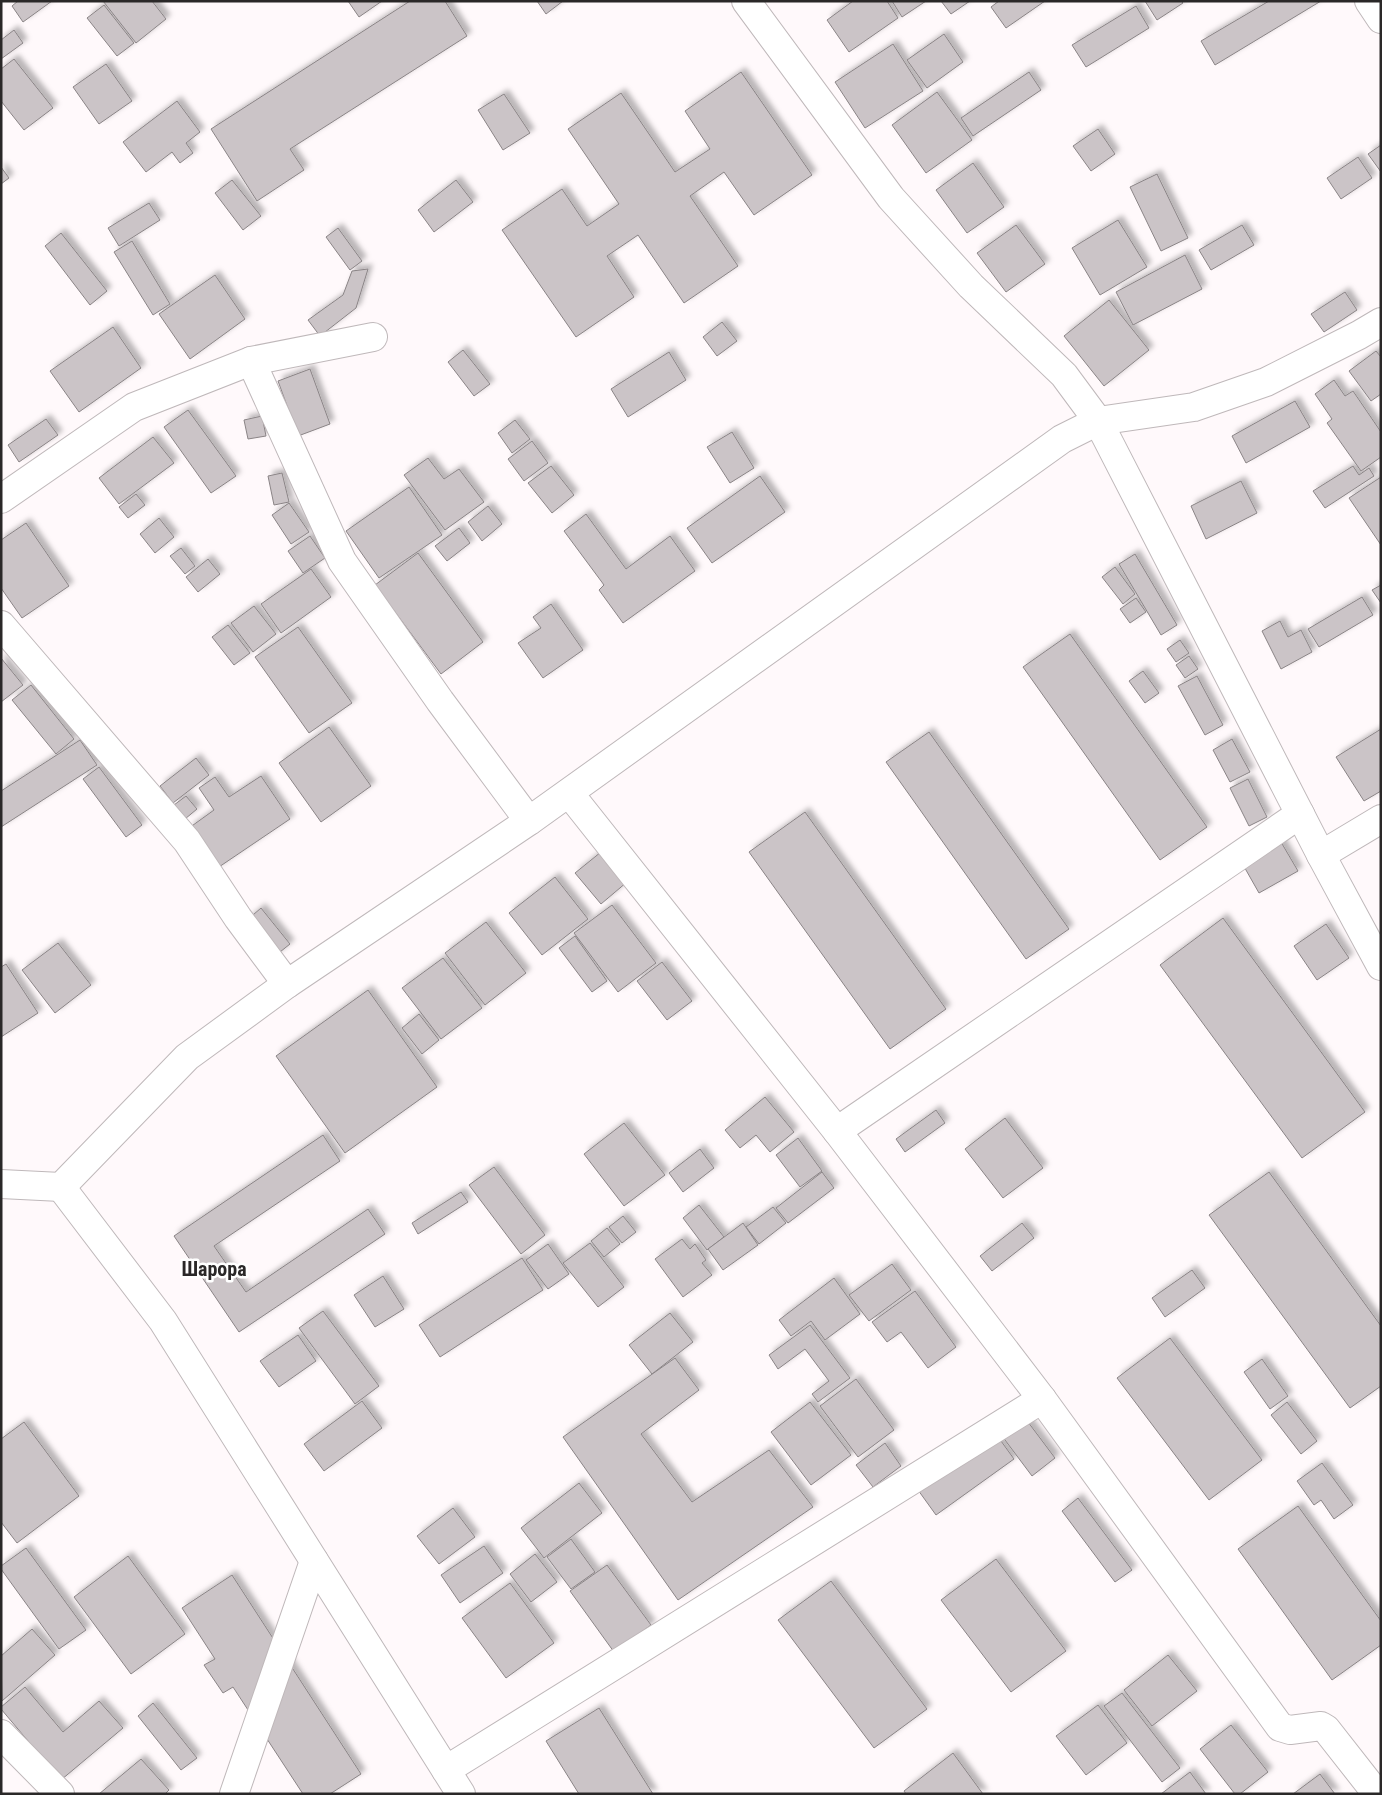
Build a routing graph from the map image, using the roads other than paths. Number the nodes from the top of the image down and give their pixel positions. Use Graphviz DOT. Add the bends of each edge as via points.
graph roads {
  1 [pos="746,1"];
  2 [pos="1369,1"];
  3 [pos="1381,19"];
  4 [pos="1381,322"];
  5 [pos="373,337"];
  6 [pos="251,361"];
  7 [pos="1098,421"];
  8 [pos="1,499"];
  9 [pos="1,625"];
  10 [pos="569,793"];
  11 [pos="1300,814"];
  12 [pos="1381,819"];
  13 [pos="529,822"];
  14 [pos="1321,855"];
  15 [pos="1381,966"];
  16 [pos="287,984"];
  17 [pos="837,1131"];
  18 [pos="1,1184"];
  19 [pos="62,1187"];
  20 [pos="1042,1399"];
  21 [pos="314,1562"];
  22 [pos="1,1734"];
  23 [pos="446,1770"];
  24 [pos="60,1794"];
  25 [pos="234,1794"];
  26 [pos="461,1794"];
  27 [pos="1377,1794"];
  1 -- 7 [label="street" via="892,198 970,286 1064,375"];
  2 -- 3 [label="street"];
  4 -- 7 [label="street" via="1266,382 1194,407"];
  5 -- 6 [label="street"];
  6 -- 8 [label="street" via="134,407"];
  6 -- 13 [label="street" via="342,561"];
  7 -- 10 [label="street" via="1062,439"];
  7 -- 11 [label="street"];
  9 -- 16 [label="street" via="187,841"];
  10 -- 13 [label="street"];
  10 -- 17 [label="street"];
  11 -- 14 [label="street"];
  11 -- 17 [label="street"];
  12 -- 14 [label="street"];
  13 -- 16 [label="street"];
  14 -- 15 [label="street"];
  16 -- 19 [label="street" via="187,1057"];
  17 -- 20 [label="street"];
  18 -- 19 [label="street"];
  19 -- 21 [label="street" via="163,1321"];
  20 -- 23 [label="street"];
  20 -- 27 [label="street" via="1280,1727 1290,1730 1321,1726 1326,1729"];
  21 -- 23 [label="street"];
  21 -- 25 [label="street"];
  22 -- 24 [label="street"];
  23 -- 26 [label="street"];
}
